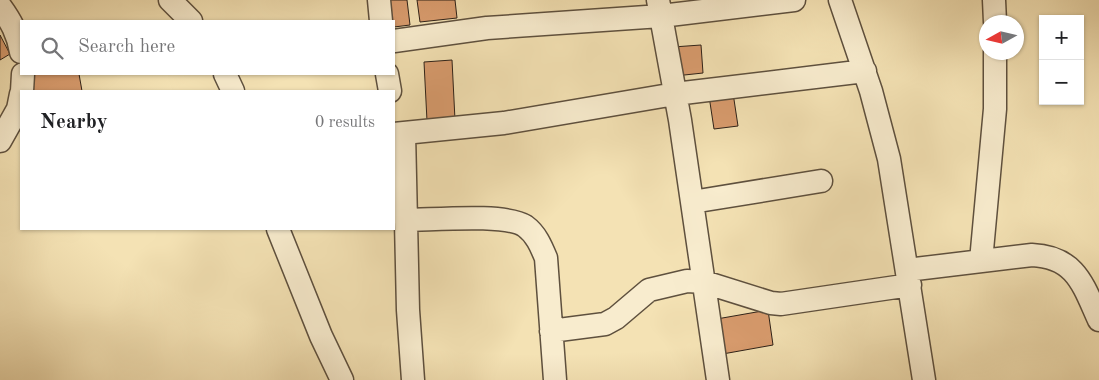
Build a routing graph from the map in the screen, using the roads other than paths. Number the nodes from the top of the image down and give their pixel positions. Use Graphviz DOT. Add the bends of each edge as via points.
graph roads {
  1 [pos="378,0"];
  2 [pos="794,0"];
  3 [pos="840,0"];
  4 [pos="994,0"];
  5 [pos="0,6"];
  6 [pos="660,8"];
  7 [pos="995,15"];
  8 [pos="381,20"];
  9 [pos="395,41"];
  10 [pos="20,48"];
  11 [pos="995,60"];
  12 [pos="865,71"];
  13 [pos="23,75"];
  14 [pos="226,75"];
  15 [pos="388,75"];
  16 [pos="22,90"];
  17 [pos="233,90"];
  18 [pos="390,90"];
  19 [pos="675,94"];
  20 [pos="20,101"];
  21 [pos="396,131"];
  22 [pos="0,141"];
  23 [pos="821,181"];
  24 [pos="692,202"];
  25 [pos="406,220"];
  26 [pos="278,230"];
  27 [pos="981,261"];
  28 [pos="908,278"];
  29 [pos="704,282"];
  30 [pos="1099,320"];
  31 [pos="551,331"];
  32 [pos="342,380"];
  33 [pos="413,380"];
  34 [pos="555,380"];
  35 [pos="718,380"];
  36 [pos="924,380"];
  1 -- 8 [label="street"];
  2 -- 6 [label="street"];
  3 -- 12 [label="street"];
  4 -- 7 [label="street"];
  5 -- 10 [label="street" via="15,30"];
  6 -- 9 [label="street"];
  6 -- 19 [label="street"];
  11 -- 27 [label="street" via="994,117"];
  12 -- 19 [label="street"];
  12 -- 28 [label="street" via="889,159"];
  13 -- 16 [label="street"];
  14 -- 17 [label="street"];
  15 -- 18 [label="street"];
  19 -- 21 [label="street" via="504,123"];
  19 -- 24 [label="street"];
  20 -- 22 [label="street"];
  21 -- 25 [label="street"];
  23 -- 24 [label="street"];
  24 -- 29 [label="street"];
  25 -- 31 [label="street" via="506,220 526,227 540,243 546,258"];
  25 -- 33 [label="street"];
  26 -- 32 [label="street"];
  27 -- 28 [label="street"];
  27 -- 30 [label="street" via="1032,255 1048,256 1063,262 1079,280"];
  28 -- 29 [label="street" via="781,304"];
  28 -- 36 [label="street"];
  29 -- 31 [label="street" via="669,284 649,290 605,324"];
  29 -- 35 [label="street"];
  31 -- 34 [label="street"];
}
